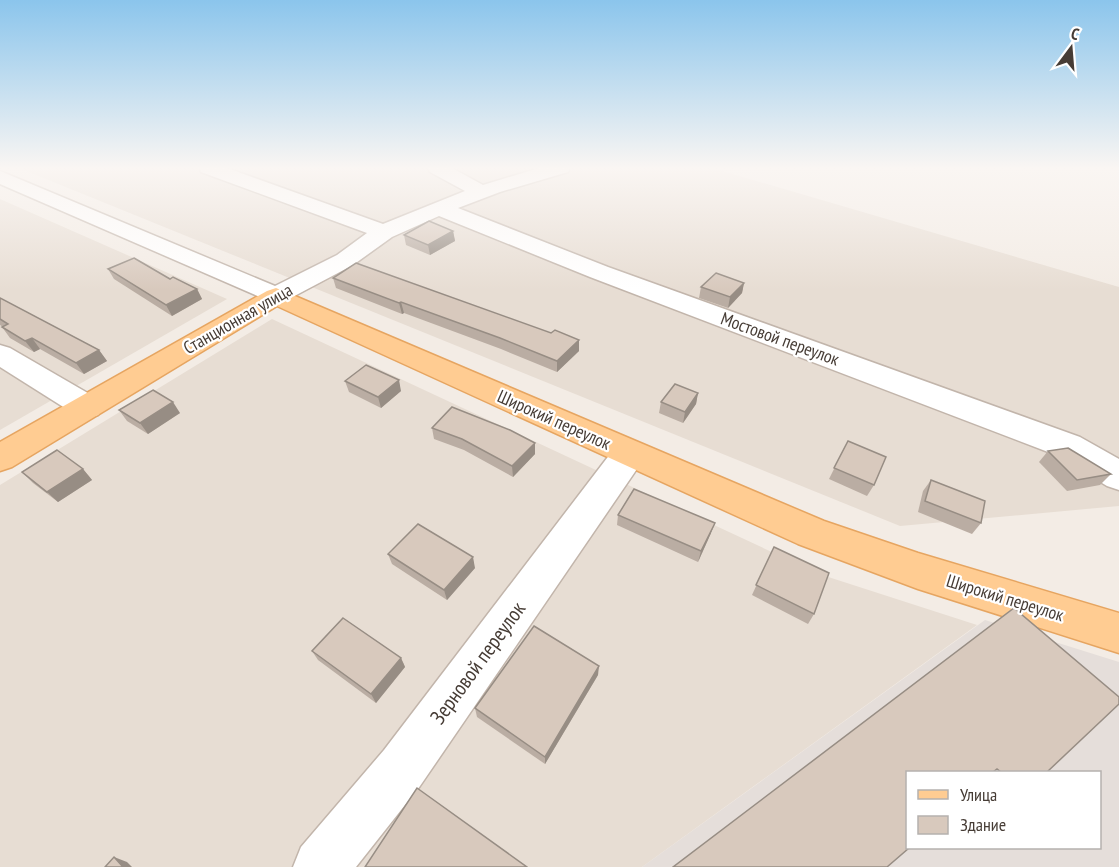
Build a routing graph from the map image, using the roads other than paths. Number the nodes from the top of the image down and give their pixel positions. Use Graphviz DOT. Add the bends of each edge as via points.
graph roads {
  1 [pos="73,208"];
  2 [pos="319,208"];
  3 [pos="438,208"];
  4 [pos="440,208"];
  5 [pos="384,232"];
  6 [pos="276,296"];
  7 [pos="0,354"];
  8 [pos="87,407"];
  9 [pos="630,454"];
  10 [pos="0,458"];
  11 [pos="1119,476"];
  12 [pos="1119,633"];
  13 [pos="321,867"];
  1 -- 6 [label="street, Широкий переулок"];
  2 -- 5 [label="street"];
  3 -- 5 [label="street, Станционная улица"];
  4 -- 11 [label="street, Мостовой переулок" via="599,272 1068,446"];
  5 -- 6 [label="street, Станционная улица" via="345,260"];
  6 -- 8 [label="main road, Станционная улица"];
  6 -- 9 [label="main road, Широкий переулок"];
  7 -- 8 [label="street"];
  8 -- 10 [label="main road, Станционная улица"];
  9 -- 12 [label="main road, Широкий переулок" via="811,533 918,571"];
  9 -- 13 [label="street, Зерновой переулок" via="402,768"];
}
